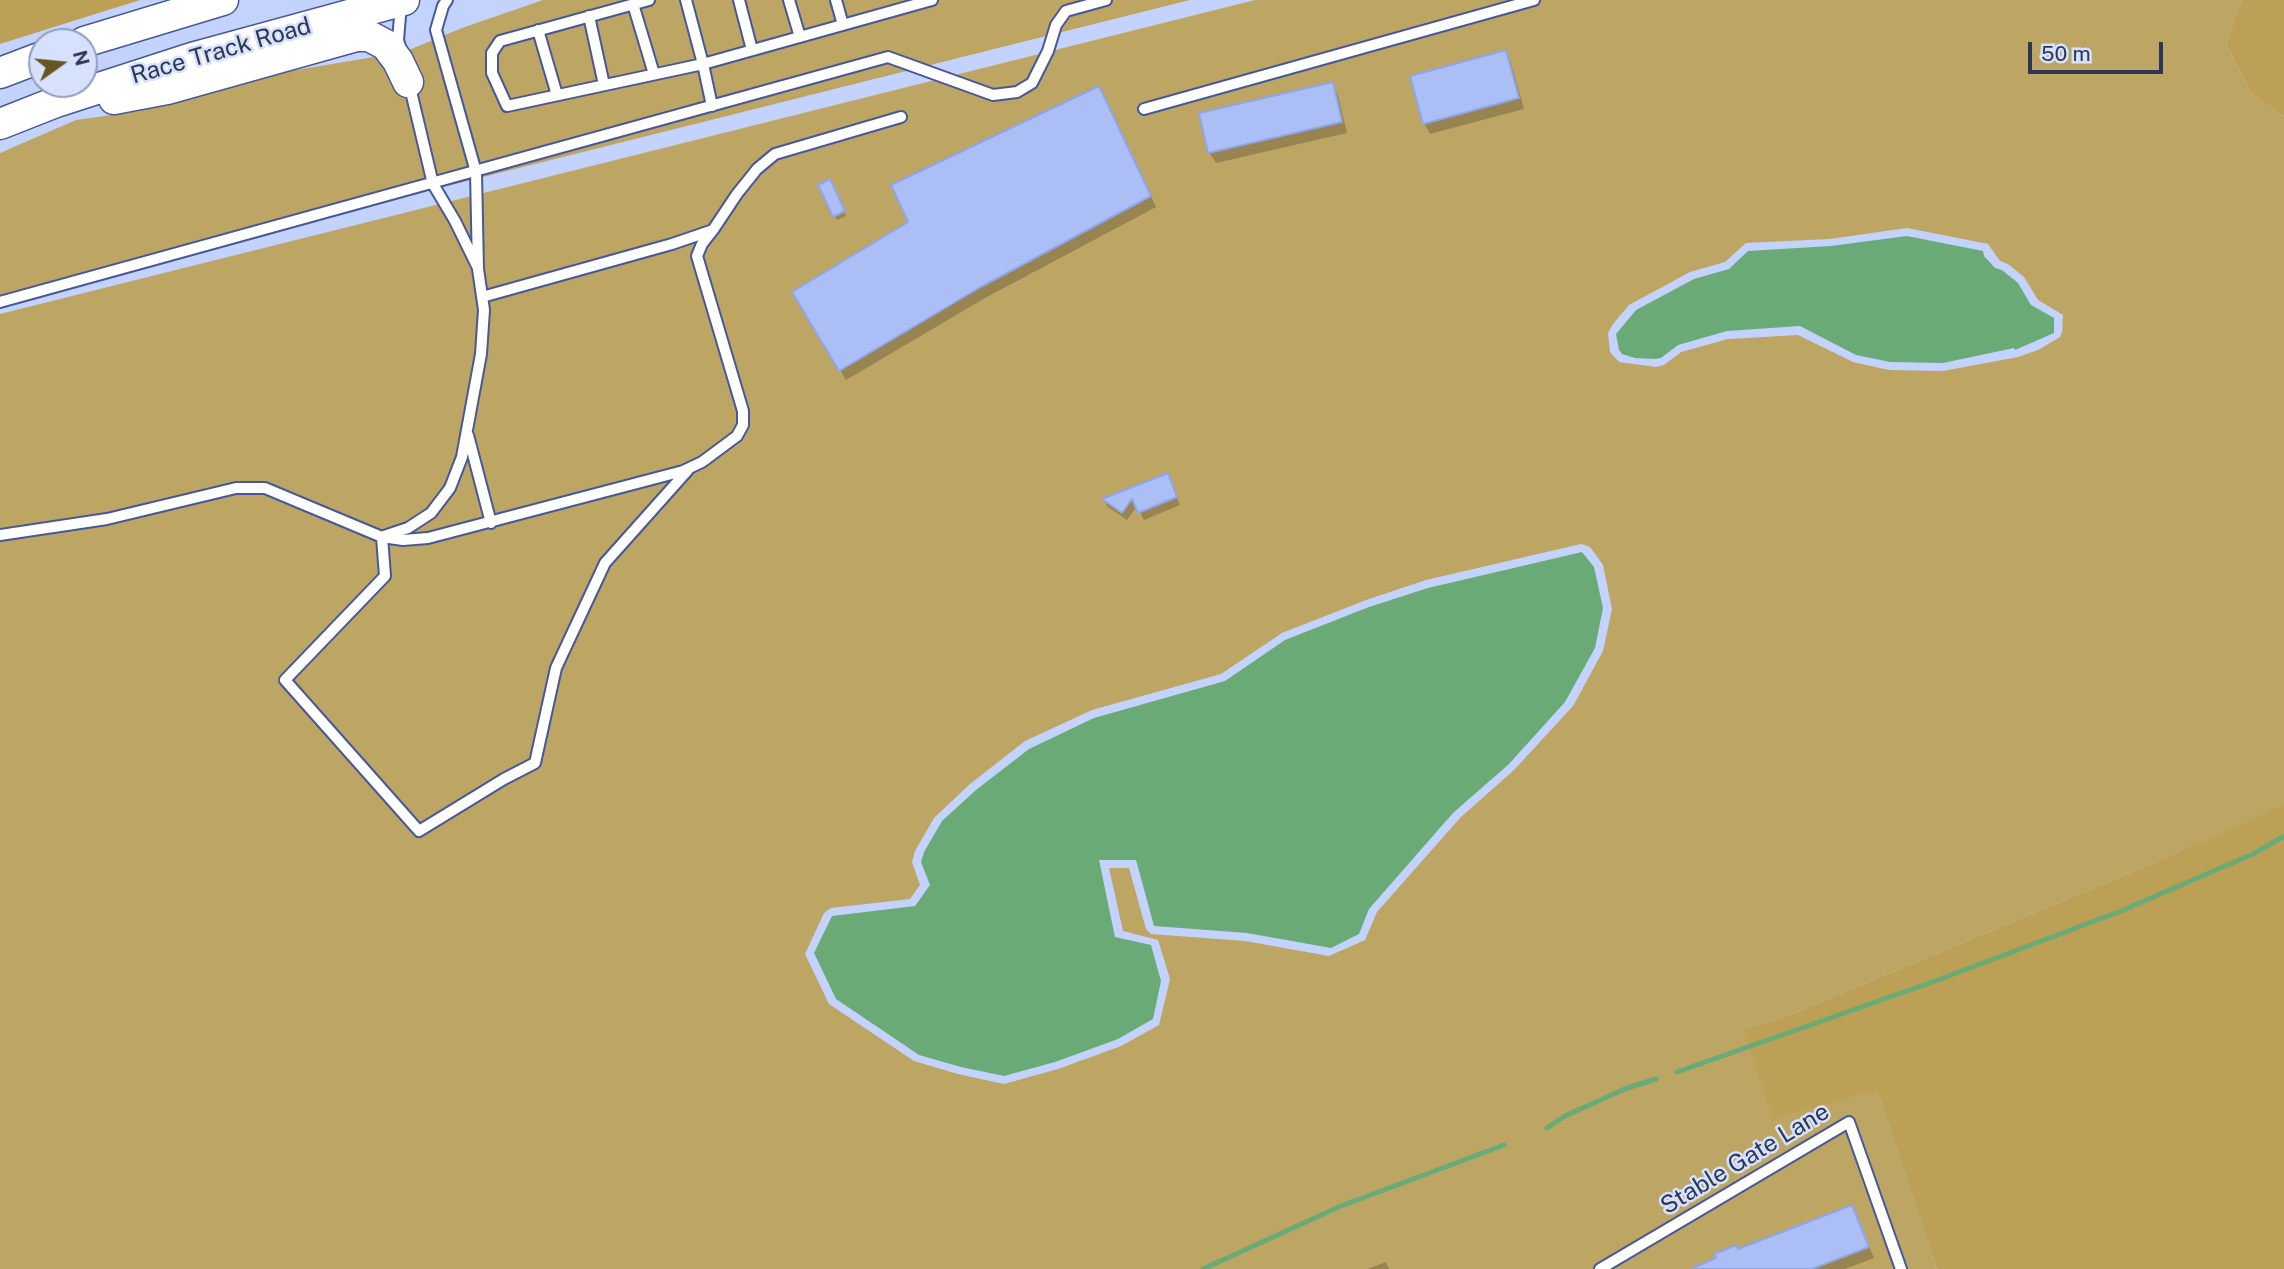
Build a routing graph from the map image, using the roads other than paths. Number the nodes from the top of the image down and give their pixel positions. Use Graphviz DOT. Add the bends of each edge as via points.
graph roads {
  1 [pos="223,0"];
  2 [pos="402,0"];
  3 [pos="447,0"];
  4 [pos="649,0"];
  5 [pos="686,0"];
  6 [pos="739,0"];
  7 [pos="789,0"];
  8 [pos="836,0"];
  9 [pos="886,0"];
  10 [pos="932,0"];
  11 [pos="1106,0"];
  12 [pos="1534,0"];
  13 [pos="633,4"];
  14 [pos="888,12"];
  15 [pos="589,16"];
  16 [pos="843,25"];
  17 [pos="538,30"];
  18 [pos="800,37"];
  19 [pos="98,38"];
  20 [pos="752,50"];
  21 [pos="28,62"];
  22 [pos="703,64"];
  23 [pos="0,73"];
  24 [pos="654,74"];
  25 [pos="408,82"];
  26 [pos="604,85"];
  27 [pos="557,95"];
  28 [pos="62,100"];
  29 [pos="712,106"];
  30 [pos="1144,109"];
  31 [pos="901,117"];
  32 [pos="0,124"];
  33 [pos="475,172"];
  34 [pos="433,184"];
  35 [pos="713,230"];
  36 [pos="478,269"];
  37 [pos="482,297"];
  38 [pos="0,302"];
  39 [pos="467,433"];
  40 [pos="690,468"];
  41 [pos="491,523"];
  42 [pos="0,535"];
  43 [pos="382,537"];
  44 [pos="1600,1269"];
  45 [pos="1901,1269"];
  1 -- 19 [label="main road, Race Track Road"];
  2 -- 25 [label="lane" via="398,40"];
  2 -- 28 [label="main road, Race Track Road" via="192,58"];
  3 -- 33 [label="lane" via="436,30"];
  4 -- 13 [label="lane"];
  5 -- 22 [label="lane"];
  6 -- 20 [label="lane"];
  7 -- 18 [label="lane"];
  8 -- 16 [label="lane"];
  9 -- 14 [label="lane"];
  10 -- 14 [label="lane"];
  11 -- 29 [label="lane" via="1066,11 1032,83 1017,92 993,96 888,57"];
  12 -- 30 [label="lane"];
  13 -- 15 [label="lane"];
  13 -- 24 [label="lane"];
  14 -- 16 [label="lane"];
  15 -- 17 [label="lane"];
  15 -- 26 [label="lane"];
  16 -- 18 [label="lane"];
  17 -- 27 [label="lane"];
  17 -- 27 [label="lane" via="500,41 492,53 492,73 507,106"];
  18 -- 20 [label="lane"];
  20 -- 22 [label="lane"];
  21 -- 23 [label="main road"];
  22 -- 24 [label="lane"];
  22 -- 29 [label="lane"];
  24 -- 26 [label="lane"];
  25 -- 28 [label="main road" via="386,45 369,36 356,36 141,95"];
  25 -- 34 [label="lane"];
  26 -- 27 [label="lane"];
  28 -- 32 [label="main road, Race Track Road"];
  29 -- 33 [label="lane"];
  31 -- 35 [label="lane" via="775,154 757,169"];
  33 -- 34 [label="lane"];
  33 -- 36 [label="lane"];
  34 -- 36 [label="lane"];
  34 -- 38 [label="lane"];
  35 -- 37 [label="lane"];
  35 -- 40 [label="lane" via="697,256 743,411 743,425 737,436"];
  36 -- 37 [label="lane"];
  37 -- 39 [label="lane" via="481,355"];
  39 -- 41 [label="lane"];
  39 -- 43 [label="lane" via="450,488 431,513"];
  40 -- 41 [label="lane"];
  40 -- 43 [label="lane" via="605,562 556,668 535,764 419,831 285,680 385,576"];
  41 -- 43 [label="lane" via="428,538"];
  42 -- 43 [label="lane" via="107,519 236,488 265,488"];
  44 -- 45 [label="lane, Stable Gate Lane" via="1849,1122"];
}
